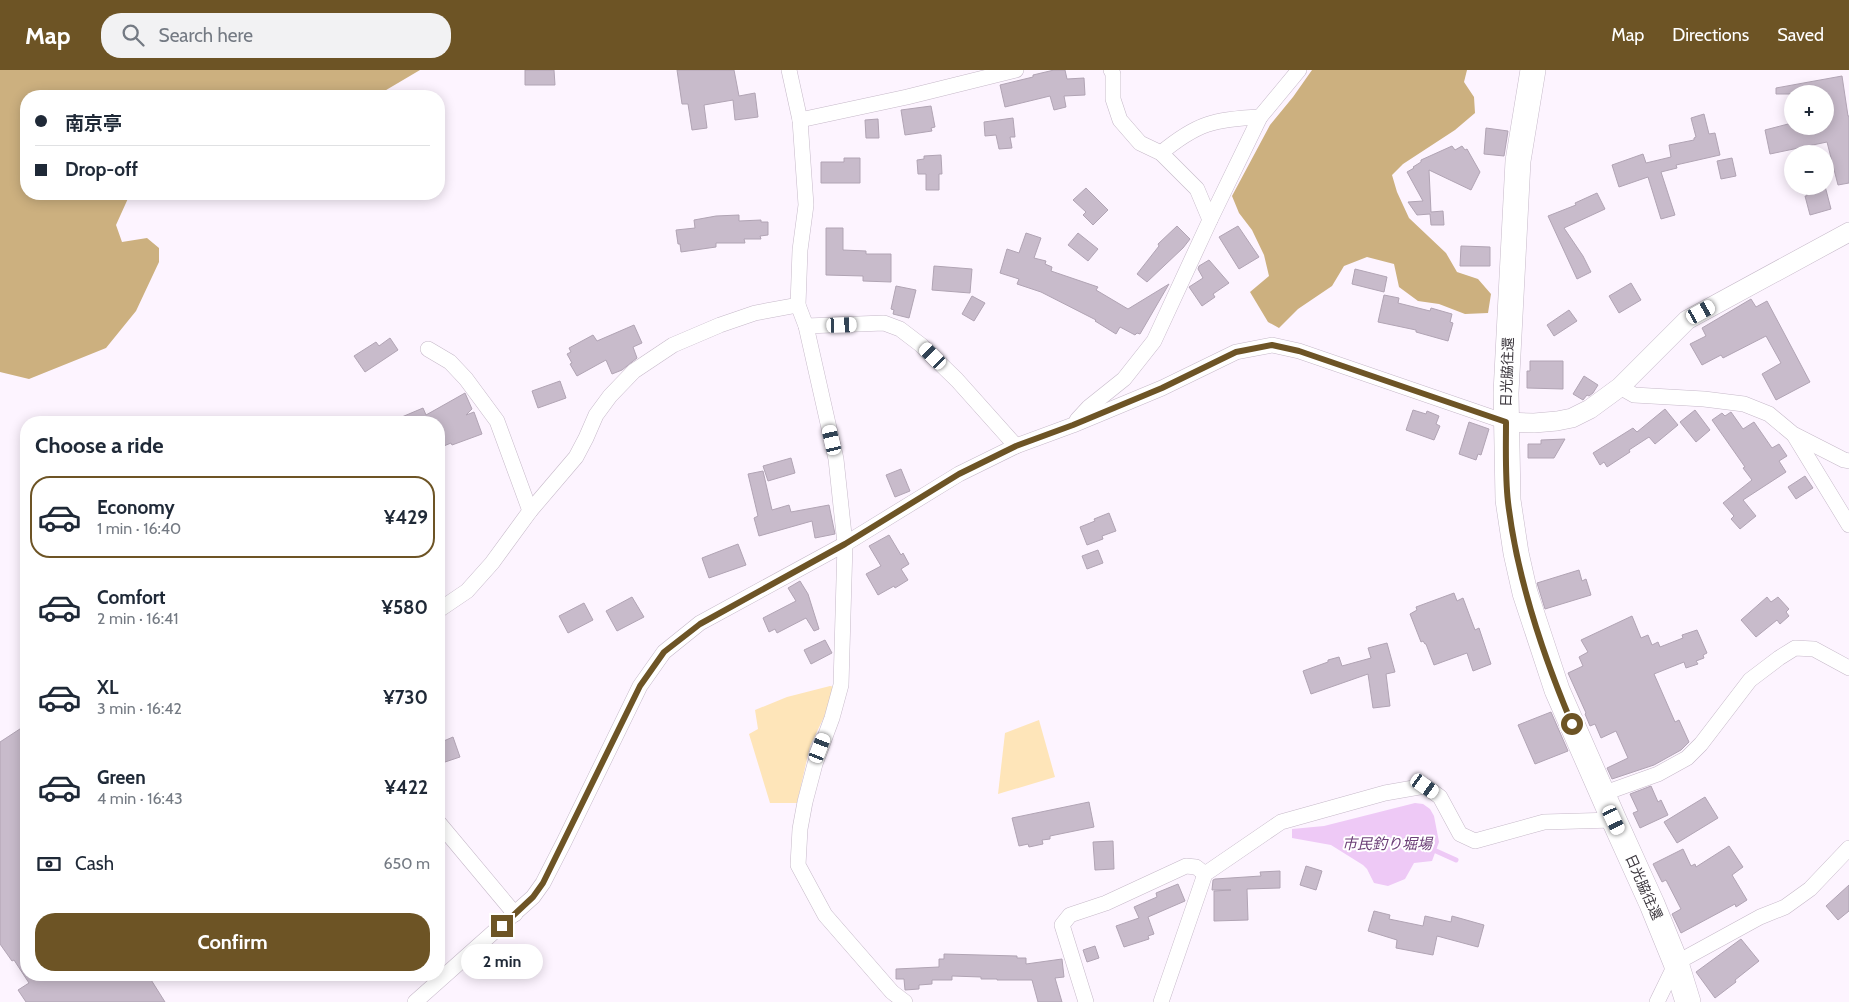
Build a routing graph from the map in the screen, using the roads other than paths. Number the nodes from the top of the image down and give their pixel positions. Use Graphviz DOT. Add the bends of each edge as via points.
graph roads {
  1 [pos="789,70"];
  2 [pos="1016,70"];
  3 [pos="1111,70"];
  4 [pos="1299,70"];
  5 [pos="1533,70"];
  6 [pos="1260,116"];
  7 [pos="800,120"];
  8 [pos="1161,153"];
  9 [pos="1210,220"];
  10 [pos="1849,232"];
  11 [pos="798,305"];
  12 [pos="806,326"];
  13 [pos="428,348"];
  14 [pos="1620,387"];
  15 [pos="1506,422"];
  16 [pos="1073,425"];
  17 [pos="1793,434"];
  18 [pos="1016,446"];
  19 [pos="1849,461"];
  20 [pos="530,511"];
  21 [pos="1849,525"];
  22 [pos="845,544"];
  23 [pos="445,606"];
  24 [pos="1849,668"];
  25 [pos="1602,794"];
  26 [pos="1614,820"];
  27 [pos="445,830"];
  28 [pos="1849,848"];
  29 [pos="1205,874"];
  30 [pos="515,914"];
  31 [pos="1676,963"];
  32 [pos="445,976"];
  33 [pos="439,981"];
  34 [pos="890,997"];
  35 [pos="415,1002"];
  36 [pos="906,1002"];
  37 [pos="1086,1002"];
  38 [pos="1161,1002"];
  39 [pos="1657,1002"];
  40 [pos="1688,1002"];
  1 -- 7 [label="street"];
  2 -- 7 [label="street"];
  3 -- 8 [label="street" via="1113,99 1120,120 1140,143"];
  4 -- 6 [label="street"];
  5 -- 15 [label="highway, 日光脇往還" via="1518,161"];
  6 -- 8 [label="street" via="1229,118 1197,127"];
  6 -- 9 [label="street"];
  7 -- 11 [label="street" via="806,205"];
  8 -- 9 [label="street" via="1197,189"];
  9 -- 16 [label="street" via="1154,341 1124,379 1089,407"];
  10 -- 14 [label="street" via="1687,320"];
  11 -- 12 [label="street"];
  11 -- 20 [label="street" via="755,313 720,325 673,345 634,371 596,415 576,457"];
  12 -- 18 [label="street" via="884,323 900,329 922,345 957,380"];
  12 -- 22 [label="street" via="836,459"];
  13 -- 20 [label="street" via="450,362 497,421"];
  14 -- 15 [label="street" via="1602,402 1572,418 1534,423"];
  14 -- 17 [label="street" via="1634,395 1744,404 1769,414"];
  15 -- 16 [label="street" via="1299,351 1272,345 1236,352 1162,388"];
  15 -- 25 [label="highway, 日光脇往還" via="1508,500 1525,593 1557,690"];
  16 -- 18 [label="street"];
  17 -- 19 [label="street"];
  17 -- 21 [label="street"];
  18 -- 22 [label="street" via="959,474"];
  20 -- 23 [label="street" via="467,591"];
  22 -- 30 [label="street" via="700,624 664,652 640,686 543,883"];
  22 -- 34 [label="street" via="841,685 805,802 798,865 825,915"];
  24 -- 25 [label="street" via="1814,649 1795,648 1750,680 1687,758 1658,774"];
  25 -- 26 [label="highway, 日光脇往還"];
  26 -- 29 [label="street" via="1544,822 1475,841 1460,834 1440,797 1425,786 1385,793 1281,822"];
  26 -- 31 [label="highway, 日光脇往還"];
  27 -- 30 [label="street"];
  28 -- 31 [label="street" via="1810,889 1785,907 1760,917"];
  29 -- 37 [label="street" via="1196,867 1186,866 1106,903 1070,915 1062,925"];
  29 -- 38 [label="street"];
  30 -- 32 [label="street"];
  31 -- 39 [label="street"];
  31 -- 40 [label="highway, 日光脇往還"];
  33 -- 35 [label="street"];
  34 -- 36 [label="street"];
}
